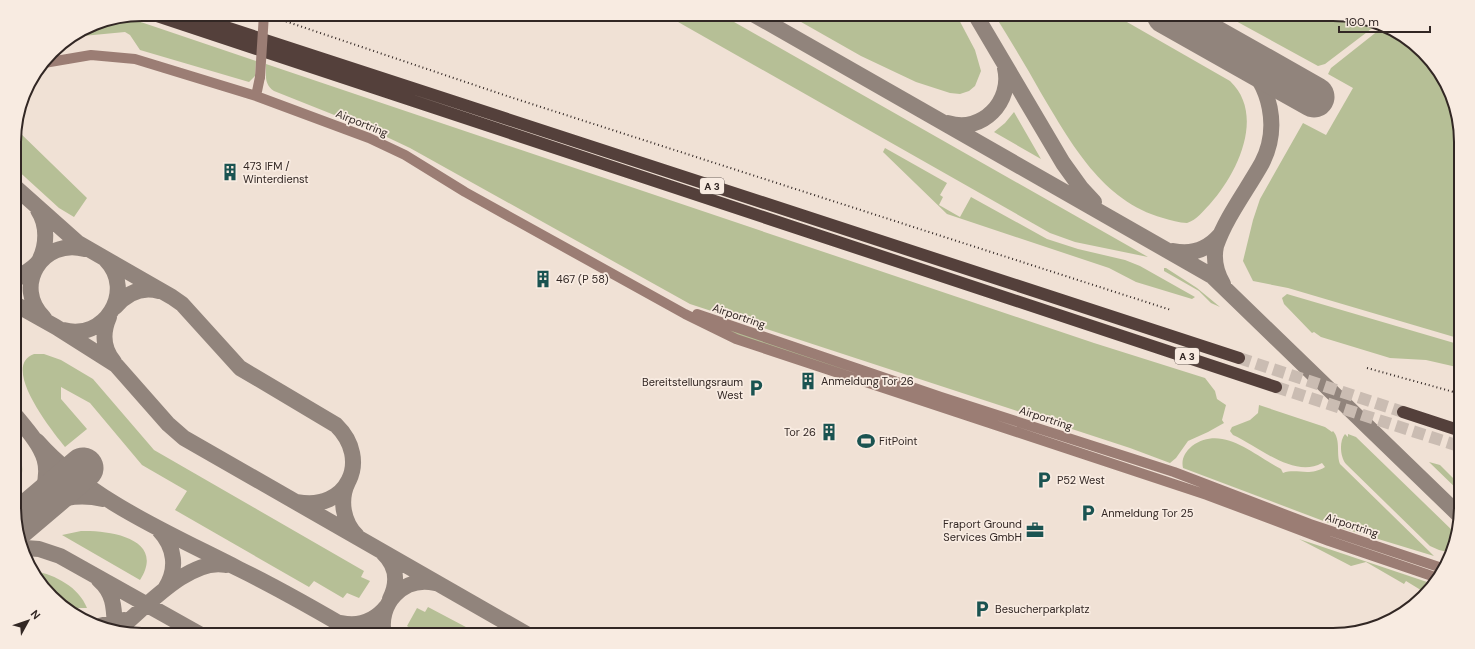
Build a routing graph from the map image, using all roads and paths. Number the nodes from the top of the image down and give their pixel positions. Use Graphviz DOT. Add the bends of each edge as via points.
graph roads {
  1 [pos="172,21"];
  2 [pos="207,21"];
  3 [pos="264,21"];
  4 [pos="51,62"];
  5 [pos="256,96"];
  6 [pos="644,290"];
  7 [pos="1239,358"];
  8 [pos="1276,387"];
  9 [pos="1403,412"];
  10 [pos="1454,429"];
  11 [pos="1438,567"];
  12 [pos="1432,576"];
  1 -- 8 [label="highway, A 3"];
  2 -- 7 [label="highway, A 3"];
  3 -- 5 [label="street, bridge" via="260,77"];
  4 -- 5 [label="street, Airportring" via="91,56 126,57"];
  5 -- 6 [label="street, Airportring" via="383,144"];
  6 -- 11 [label="street, Airportring" via="683,309 717,321 1174,472 1310,524"];
  6 -- 12 [label="street, Airportring" via="715,330 755,346 1207,495"];
  9 -- 10 [label="highway"];
}
